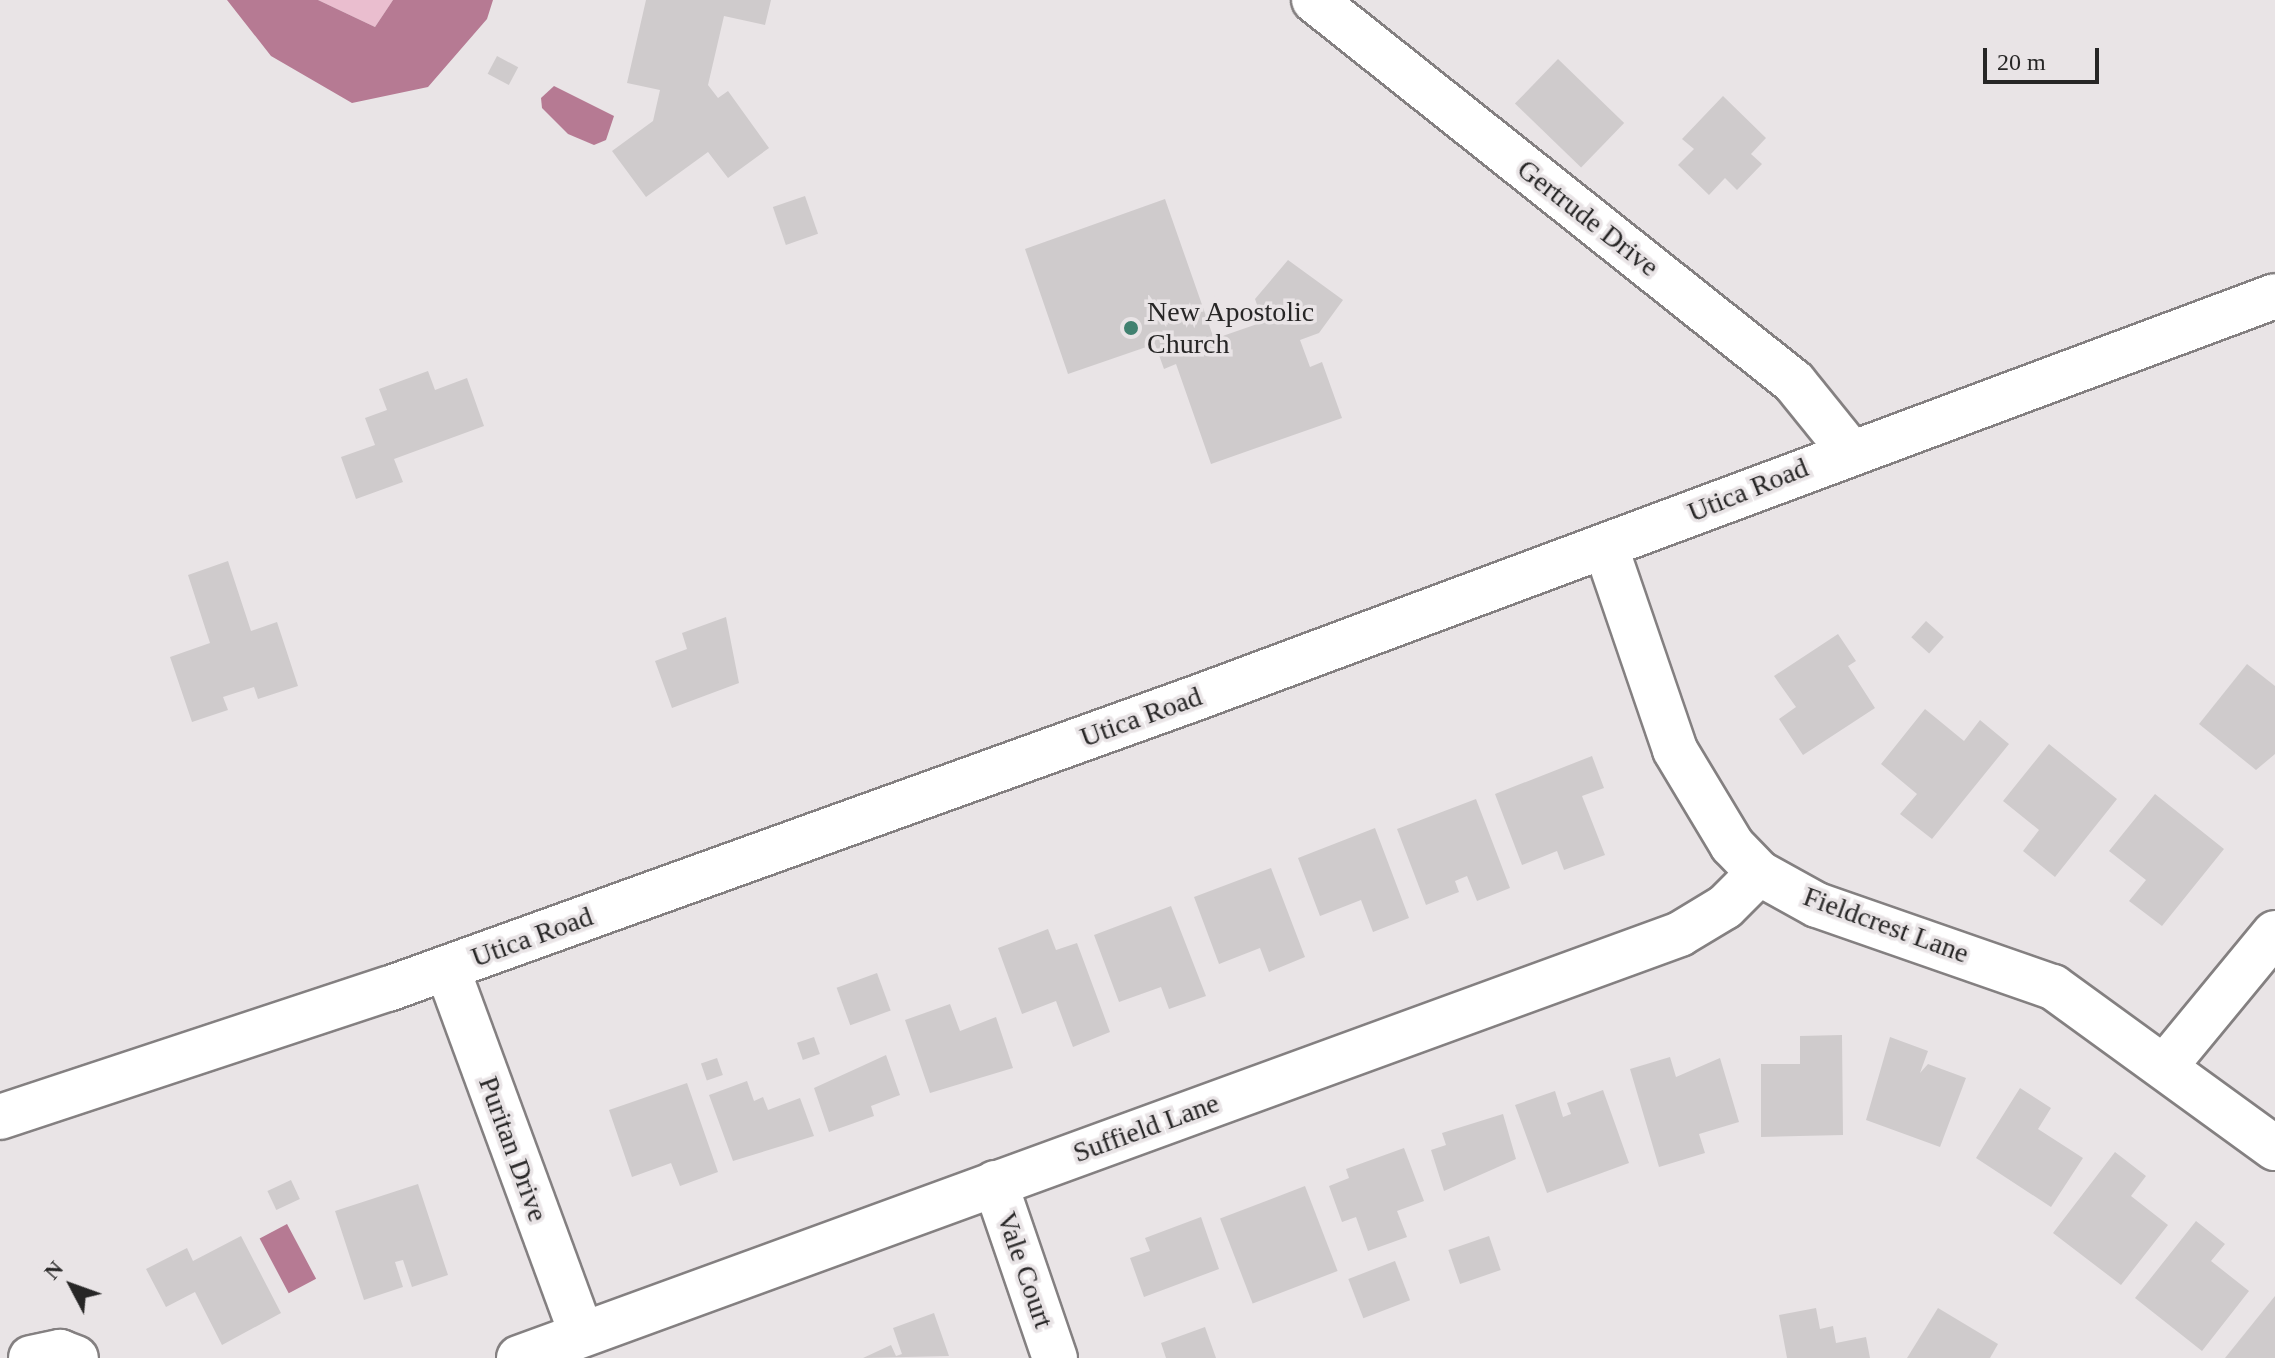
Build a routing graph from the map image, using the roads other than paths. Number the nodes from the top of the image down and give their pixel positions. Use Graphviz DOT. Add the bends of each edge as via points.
graph roads {
  1 [pos="1314,0"];
  2 [pos="2275,296"];
  3 [pos="1848,449"];
  4 [pos="1606,548"];
  5 [pos="1759,873"];
  6 [pos="2275,933"];
  7 [pos="447,968"];
  8 [pos="2166,1065"];
  9 [pos="0,1117"];
  10 [pos="2275,1148"];
  11 [pos="995,1183"];
  12 [pos="580,1330"];
  13 [pos="31,1358"];
  14 [pos="76,1358"];
  15 [pos="519,1358"];
  16 [pos="1055,1358"];
  1 -- 3 [label="street, Gertrude Drive" via="1794,382"];
  2 -- 3 [label="street, Utica Road"];
  3 -- 4 [label="street, Utica Road"];
  4 -- 5 [label="street, Fieldcrest Lane" via="1675,750 1732,845"];
  4 -- 7 [label="street, Utica Road"];
  5 -- 8 [label="street, Fieldcrest Lane" via="1817,905 2053,987"];
  5 -- 11 [label="street, Suffield Lane" via="1725,907 1680,934"];
  6 -- 8 [label="street"];
  7 -- 9 [label="street, Utica Road"];
  7 -- 12 [label="street, Puritan Drive"];
  8 -- 10 [label="street, Fieldcrest Lane"];
  11 -- 12 [label="street, Suffield Lane"];
  11 -- 16 [label="street, Vale Court"];
  12 -- 15 [label="street, Suffield Lane"];
  13 -- 14 [label="street"];
}
